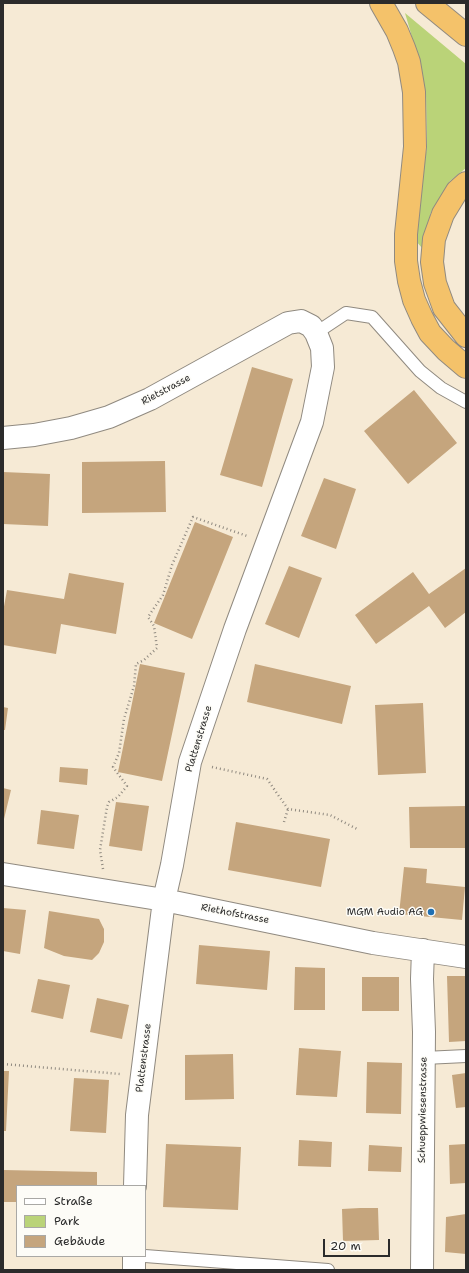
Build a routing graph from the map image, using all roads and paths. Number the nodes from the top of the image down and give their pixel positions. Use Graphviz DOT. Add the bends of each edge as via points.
graph roads {
  1 [pos="380,3"];
  2 [pos="427,3"];
  3 [pos="466,35"];
  4 [pos="466,183"];
  5 [pos="316,332"];
  6 [pos="466,336"];
  7 [pos="466,366"];
  8 [pos="466,402"];
  9 [pos="3,438"];
  10 [pos="267,543"];
  11 [pos="190,762"];
  12 [pos="288,809"];
  13 [pos="284,822"];
  14 [pos="357,829"];
  15 [pos="3,874"];
  16 [pos="104,875"];
  17 [pos="164,900"];
  18 [pos="423,950"];
  19 [pos="466,958"];
  20 [pos="466,1056"];
  21 [pos="424,1058"];
  22 [pos="3,1064"];
  23 [pos="142,1076"];
  24 [pos="135,1185"];
  25 [pos="146,1256"];
  26 [pos="134,1257"];
  27 [pos="134,1270"];
  28 [pos="328,1270"];
  29 [pos="422,1270"];
  1 -- 7 [label="highway" via="404,48 414,92 415,147 406,234 409,281 414,300 430,333"];
  2 -- 3 [label="highway"];
  4 -- 6 [label="highway" via="449,202 440,220 434,239 432,262 435,283 444,308"];
  5 -- 8 [label="lane" via="346,313 372,317 420,372"];
  5 -- 9 [label="street, Rietstrasse" via="301,321 288,323 150,399 109,417 72,428"];
  5 -- 10 [label="street, Plattenstrasse" via="322,348 324,367 312,422"];
  10 -- 11 [label="street, Plattenstrasse"];
  10 -- 16 [label="path" via="193,518 172,565 163,595 148,617 154,626 157,648 136,664 134,686 124,719 119,753 113,767 127,786 118,797 109,802 107,808 100,850"];
  11 -- 12 [label="path" via="267,779"];
  11 -- 17 [label="street, Plattenstrasse"];
  12 -- 13 [label="path"];
  12 -- 14 [label="path" via="330,815"];
  15 -- 17 [label="street, Riethofstrasse"];
  17 -- 18 [label="street, Riethofstrasse"];
  17 -- 23 [label="street, Plattenstrasse"];
  18 -- 19 [label="street, Riethofstrasse"];
  18 -- 21 [label="street, Schueppwiesenstrasse"];
  20 -- 21 [label="lane"];
  21 -- 29 [label="street, Schueppwiesenstrasse"];
  22 -- 23 [label="path"];
  23 -- 24 [label="street, Plattenstrasse" via="137,1115"];
  25 -- 28 [label="lane"];
  26 -- 27 [label="street"];
}
